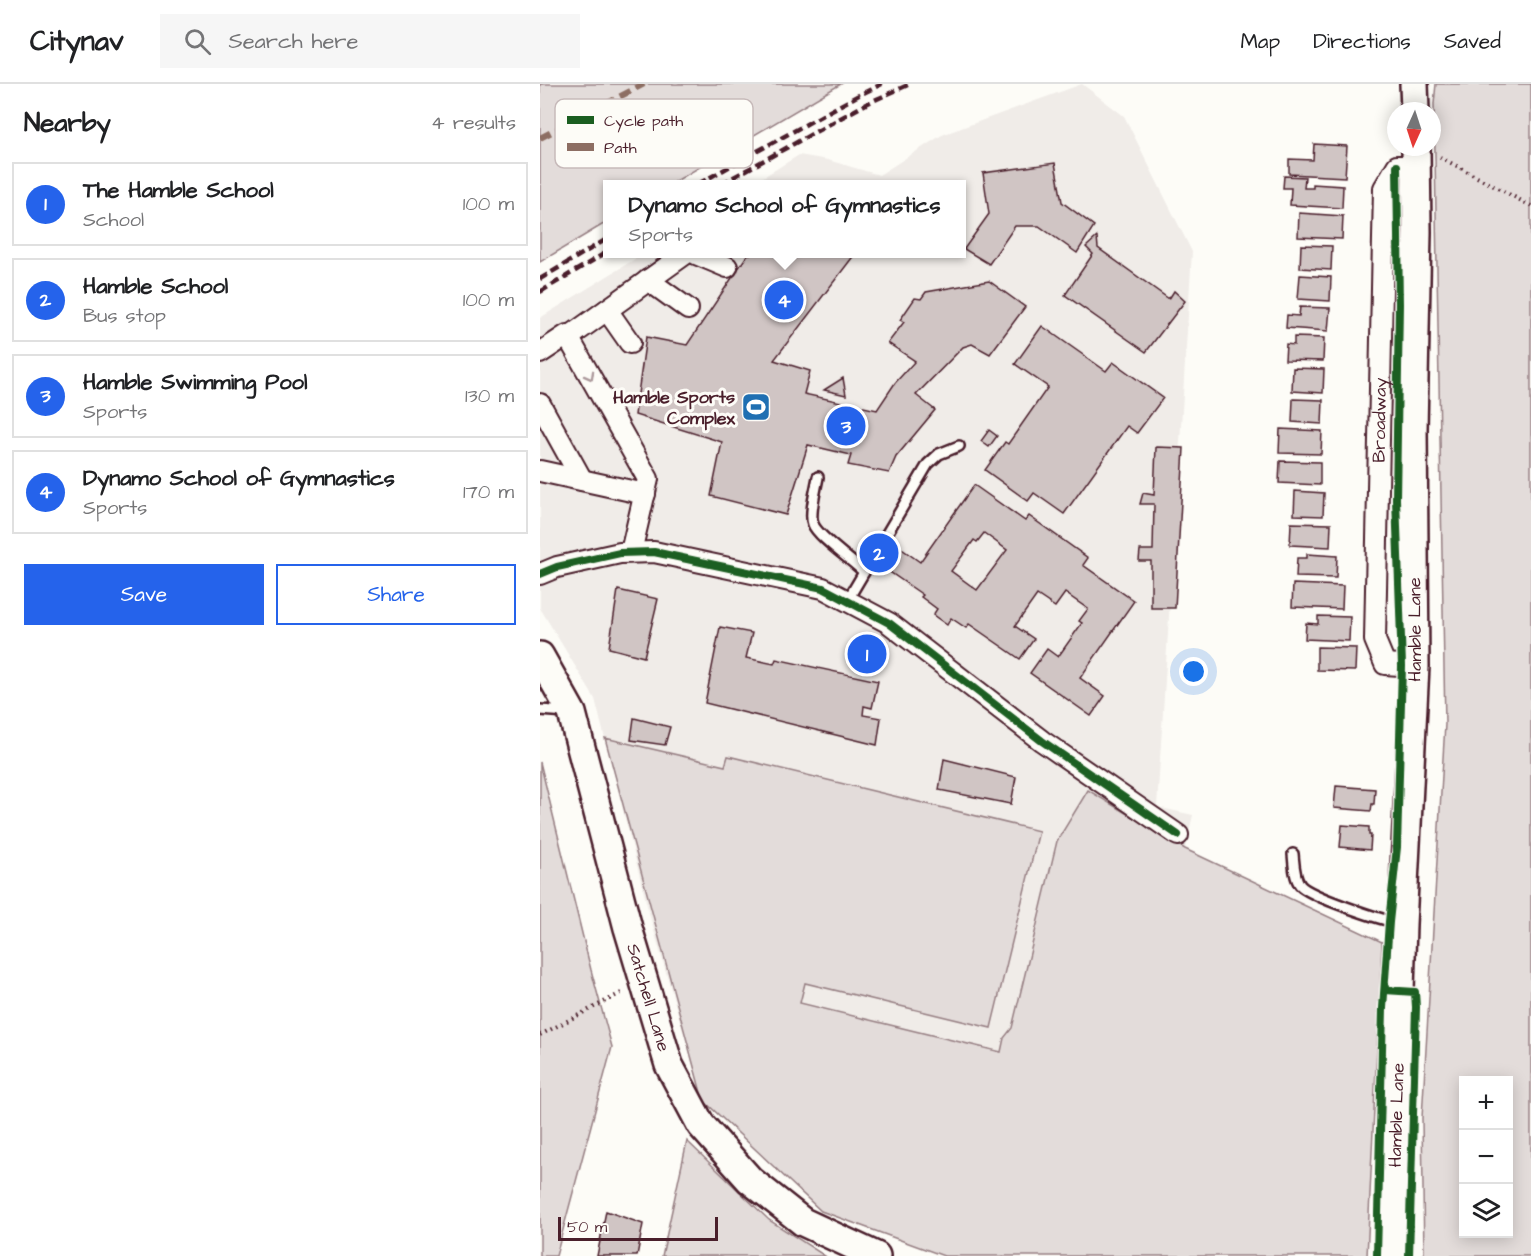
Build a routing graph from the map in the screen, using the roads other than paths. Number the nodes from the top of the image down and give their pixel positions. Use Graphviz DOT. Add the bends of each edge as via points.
graph roads {
  1 [pos="1414,84"];
  2 [pos="1415,102"];
  3 [pos="1423,156"];
  4 [pos="679,258"];
  5 [pos="706,258"];
  6 [pos="727,267"];
  7 [pos="648,280"];
  8 [pos="688,309"];
  9 [pos="607,310"];
  10 [pos="569,337"];
  11 [pos="630,343"];
  12 [pos="540,353"];
  13 [pos="540,404"];
  14 [pos="959,446"];
  15 [pos="540,471"];
  16 [pos="818,477"];
  17 [pos="582,480"];
  18 [pos="645,494"];
  19 [pos="631,552"];
  20 [pos="864,572"];
  21 [pos="540,574"];
  22 [pos="847,601"];
  23 [pos="540,656"];
  24 [pos="1415,666"];
  25 [pos="540,710"];
  26 [pos="572,713"];
  27 [pos="1178,835"];
  28 [pos="1293,854"];
  29 [pos="1402,924"];
  30 [pos="876,1256"];
  31 [pos="1392,1256"];
  1 -- 2 [label="main road"];
  3 -- 24 [label="main road, Hamble Lane" via="1413,429"];
  3 -- 24 [label="street, Broadway" via="1397,166 1384,188 1375,640 1385,664"];
  4 -- 7 [label="street"];
  5 -- 6 [label="street"];
  7 -- 8 [label="street"];
  7 -- 9 [label="street"];
  9 -- 10 [label="street"];
  9 -- 11 [label="street"];
  10 -- 12 [label="street"];
  10 -- 18 [label="street, one-way" via="648,479"];
  13 -- 17 [label="street"];
  14 -- 20 [label="lane" via="939,454 928,464"];
  15 -- 17 [label="street"];
  16 -- 20 [label="lane" via="813,525"];
  17 -- 18 [label="street"];
  18 -- 19 [label="street"];
  19 -- 21 [label="street"];
  19 -- 22 [label="street" via="654,552 823,588"];
  20 -- 22 [label="lane"];
  22 -- 27 [label="street" via="889,623 1042,741"];
  23 -- 26 [label="main road, Satchell Lane"];
  24 -- 29 [label="main road, Hamble Lane"];
  25 -- 26 [label="lane"];
  26 -- 30 [label="main road, Satchell Lane" via="628,928 669,1065 701,1125 750,1180 803,1222"];
  28 -- 29 [label="lane" via="1296,877 1306,890"];
  29 -- 31 [label="main road, Hamble Lane"];
}
